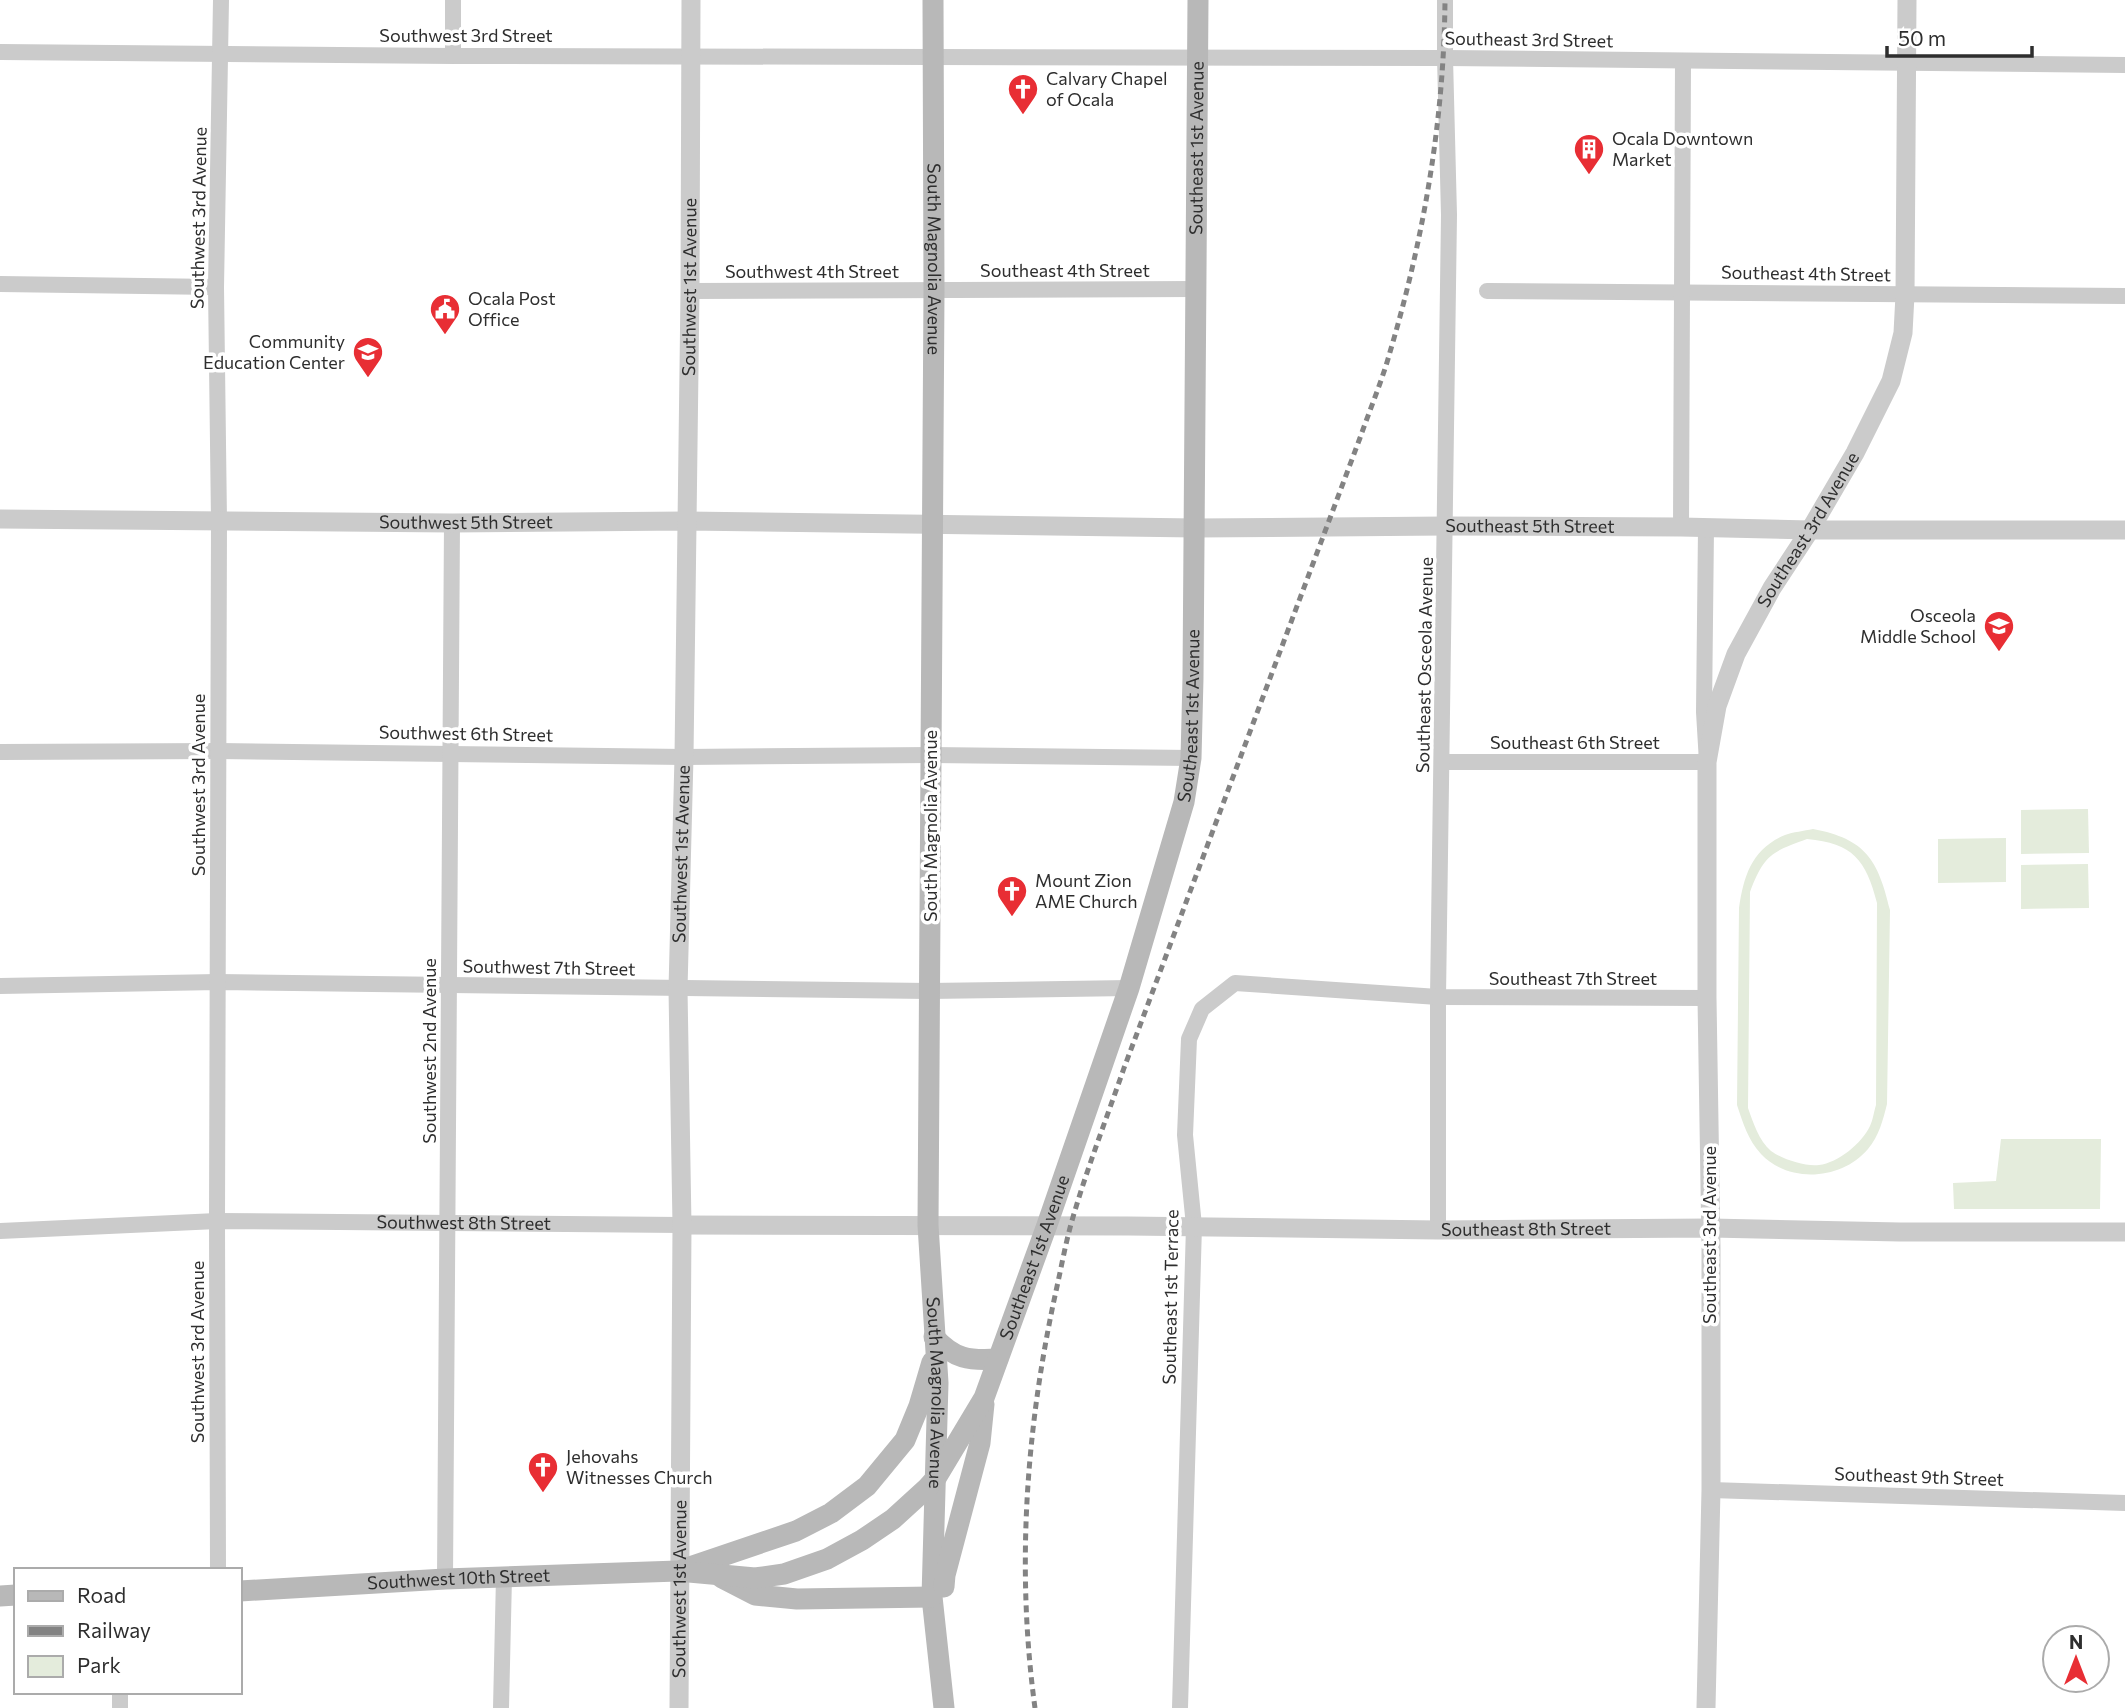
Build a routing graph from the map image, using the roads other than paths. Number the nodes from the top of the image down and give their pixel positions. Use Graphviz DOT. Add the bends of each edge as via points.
graph roads {
  1 [pos="221,0"];
  2 [pos="453,0"];
  3 [pos="691,0"];
  4 [pos="933,0"];
  5 [pos="1198,0"];
  6 [pos="1445,0"];
  7 [pos="1906,0"];
  8 [pos="0,52"];
  9 [pos="221,54"];
  10 [pos="453,55"];
  11 [pos="691,55"];
  12 [pos="933,57"];
  13 [pos="1198,57"];
  14 [pos="1445,58"];
  15 [pos="1683,61"];
  16 [pos="1906,63"];
  17 [pos="2125,65"];
  18 [pos="0,284"];
  19 [pos="216,287"];
  20 [pos="1196,289"];
  21 [pos="690,291"];
  22 [pos="934,291"];
  23 [pos="1487,291"];
  24 [pos="1682,292"];
  25 [pos="1905,295"];
  26 [pos="2125,296"];
  27 [pos="0,519"];
  28 [pos="219,521"];
  29 [pos="686,521"];
  30 [pos="452,523"];
  31 [pos="932,525"];
  32 [pos="1446,526"];
  33 [pos="1681,527"];
  34 [pos="1195,528"];
  35 [pos="1706,528"];
  36 [pos="1810,530"];
  37 [pos="2125,530"];
  38 [pos="219,751"];
  39 [pos="0,752"];
  40 [pos="451,752"];
  41 [pos="932,755"];
  42 [pos="684,757"];
  43 [pos="1191,758"];
  44 [pos="1443,762"];
  45 [pos="1707,762"];
  46 [pos="218,982"];
  47 [pos="450,985"];
  48 [pos="0,986"];
  49 [pos="1129,988"];
  50 [pos="678,989"];
  51 [pos="929,991"];
  52 [pos="1438,997"];
  53 [pos="1707,998"];
  54 [pos="217,1221"];
  55 [pos="448,1223"];
  56 [pos="682,1225"];
  57 [pos="928,1225"];
  58 [pos="1047,1225"];
  59 [pos="1194,1226"];
  60 [pos="1711,1228"];
  61 [pos="1438,1230"];
  62 [pos="0,1231"];
  63 [pos="2125,1232"];
  64 [pos="935,1343"];
  65 [pos="998,1359"];
  66 [pos="984,1398"];
  67 [pos="936,1478"];
  68 [pos="1711,1490"];
  69 [pos="2125,1503"];
  70 [pos="218,1568"];
  71 [pos="678,1571"];
  72 [pos="714,1574"];
  73 [pos="504,1577"];
  74 [pos="445,1579"];
  75 [pos="242,1591"];
  76 [pos="932,1597"];
  77 [pos="938,1651"];
  78 [pos="501,1708"];
  79 [pos="679,1708"];
  80 [pos="944,1708"];
  81 [pos="1180,1708"];
  82 [pos="1706,1708"];
  1 -- 9 [label="street, Southwest 3rd Avenue"];
  2 -- 10 [label="street"];
  3 -- 11 [label="street, Southwest 1st Avenue"];
  4 -- 12 [label="main road, South Magnolia Avenue"];
  5 -- 13 [label="main road, Southeast 1st Avenue"];
  6 -- 14 [label="street, Southeast Osceola Avenue"];
  7 -- 16 [label="street, Southeast 3rd Avenue"];
  8 -- 9 [label="street, Southwest 3rd Street"];
  9 -- 10 [label="street, Southwest 3rd Street"];
  9 -- 19 [label="street, Southwest 3rd Avenue"];
  10 -- 11 [label="street, Southwest 3rd Street"];
  11 -- 12 [label="street, Southwest 3rd Street"];
  11 -- 21 [label="street, Southwest 1st Avenue"];
  12 -- 13 [label="street, Southeast 3rd Street"];
  12 -- 22 [label="main road, South Magnolia Avenue"];
  13 -- 14 [label="street, Southeast 3rd Street"];
  13 -- 20 [label="main road, Southeast 1st Avenue"];
  14 -- 15 [label="street, Southeast 3rd Street"];
  14 -- 32 [label="street, Southeast Osceola Avenue" via="1449,215"];
  15 -- 16 [label="street, Southeast 3rd Street"];
  15 -- 24 [label="street"];
  16 -- 17 [label="street, Southeast 3rd Street"];
  16 -- 25 [label="street, Southeast 3rd Avenue"];
  18 -- 19 [label="street"];
  19 -- 28 [label="street, Southwest 3rd Avenue"];
  20 -- 22 [label="street, Southeast 4th Street"];
  20 -- 34 [label="main road, Southeast 1st Avenue"];
  21 -- 22 [label="street, Southwest 4th Street"];
  21 -- 29 [label="street, Southwest 1st Avenue"];
  22 -- 31 [label="main road, South Magnolia Avenue"];
  23 -- 24 [label="street, Southeast 4th Street"];
  24 -- 25 [label="street, Southeast 4th Street"];
  24 -- 33 [label="street"];
  25 -- 26 [label="street, Southeast 4th Street"];
  25 -- 36 [label="street, Southeast 3rd Avenue" via="1903,333 1891,381"];
  27 -- 28 [label="street, Southwest 5th Street"];
  28 -- 30 [label="street, Southwest 5th Street"];
  28 -- 38 [label="street, Southwest 3rd Avenue"];
  29 -- 30 [label="street, Southwest 5th Street"];
  29 -- 31 [label="street, Southwest 5th Street"];
  29 -- 42 [label="street, Southwest 1st Avenue"];
  30 -- 40 [label="street, Southwest 2nd Avenue"];
  31 -- 34 [label="street, Southeast 5th Street"];
  31 -- 41 [label="main road, South Magnolia Avenue"];
  32 -- 33 [label="street, Southeast 5th Street"];
  32 -- 34 [label="street, Southeast 5th Street"];
  32 -- 44 [label="street, Southeast Osceola Avenue"];
  33 -- 35 [label="street, Southeast 5th Street"];
  34 -- 43 [label="main road, Southeast 1st Avenue"];
  35 -- 36 [label="street, Southeast 5th Street"];
  35 -- 45 [label="street, Southeast 3rd Avenue"];
  36 -- 37 [label="street, Southeast 5th Street"];
  36 -- 45 [label="street, Southeast 3rd Avenue" via="1736,654 1717,706"];
  38 -- 39 [label="street, Southwest 6th Street"];
  38 -- 40 [label="street, Southwest 6th Street"];
  38 -- 46 [label="street, Southwest 3rd Avenue"];
  40 -- 42 [label="street, Southwest 6th Street"];
  40 -- 47 [label="street, Southwest 2nd Avenue"];
  41 -- 42 [label="street, Southwest 6th Street"];
  41 -- 43 [label="street"];
  41 -- 51 [label="main road, South Magnolia Avenue"];
  42 -- 50 [label="street, Southwest 1st Avenue"];
  43 -- 49 [label="main road, Southeast 1st Avenue" via="1184,802"];
  44 -- 45 [label="street, Southeast 6th Street"];
  44 -- 52 [label="street, Southeast Osceola Avenue"];
  45 -- 53 [label="street, Southeast 3rd Avenue"];
  46 -- 47 [label="street, Southwest 7th Street"];
  46 -- 48 [label="street, Southwest 7th Street"];
  46 -- 54 [label="street, Southwest 3rd Avenue"];
  47 -- 50 [label="street, Southwest 7th Street"];
  47 -- 55 [label="street, Southwest 2nd Avenue"];
  49 -- 51 [label="street"];
  49 -- 58 [label="main road, Southeast 1st Avenue"];
  50 -- 51 [label="street, Southwest 7th Street"];
  50 -- 56 [label="street, Southwest 1st Avenue"];
  51 -- 57 [label="main road, South Magnolia Avenue"];
  52 -- 53 [label="street, Southeast 7th Street"];
  52 -- 59 [label="street, Southeast 1st Terrace" via="1235,983 1202,1009 1189,1039 1185,1135"];
  52 -- 61 [label="street, Southeast Osceola Avenue"];
  53 -- 60 [label="street, Southeast 3rd Avenue"];
  54 -- 55 [label="street, Southwest 8th Street"];
  54 -- 62 [label="street, Southwest 8th Street"];
  54 -- 70 [label="street, Southwest 3rd Avenue"];
  55 -- 56 [label="street, Southwest 8th Street"];
  55 -- 74 [label="street, Southwest 2nd Avenue"];
  56 -- 57 [label="street, Southwest 8th Street"];
  56 -- 71 [label="street, Southwest 1st Avenue"];
  57 -- 58 [label="street, Southeast 8th Street"];
  57 -- 64 [label="main road, South Magnolia Avenue"];
  58 -- 59 [label="street, Southeast 8th Street"];
  58 -- 65 [label="main road, Southeast 1st Avenue"];
  59 -- 61 [label="street, Southeast 8th Street"];
  59 -- 81 [label="street, Southeast 1st Terrace"];
  60 -- 61 [label="street, Southeast 8th Street"];
  60 -- 63 [label="street, Southeast 8th Street"];
  60 -- 68 [label="street, Southeast 3rd Avenue"];
  64 -- 65 [label="main road" via="959,1357"];
  64 -- 67 [label="main road, South Magnolia Avenue"];
  64 -- 71 [label="main road, Southwest 10th Street" via="905,1440 867,1486 831,1513 796,1531"];
  65 -- 66 [label="main road, Southeast 1st Avenue"];
  66 -- 67 [label="main road, Southwest 10th Street"];
  66 -- 77 [label="main road, South Magnolia Avenue" via="980,1443 945,1575"];
  67 -- 72 [label="main road, Southwest 10th Street" via="893,1520 827,1559 784,1574 755,1578"];
  67 -- 76 [label="main road, South Magnolia Avenue"];
  68 -- 69 [label="street, Southeast 9th Street"];
  68 -- 82 [label="street, Southeast 3rd Avenue"];
  71 -- 72 [label="main road, Southwest 10th Street"];
  71 -- 73 [label="main road, Southwest 10th Street"];
  71 -- 79 [label="street, Southwest 1st Avenue"];
  72 -- 76 [label="main road" via="755,1595 797,1600"];
  73 -- 74 [label="main road, Southwest 10th Street"];
  73 -- 78 [label="street"];
  74 -- 75 [label="main road, Southwest 10th Street"];
  76 -- 77 [label="main road, South Magnolia Avenue"];
  77 -- 80 [label="main road, South Magnolia Avenue"];
}
